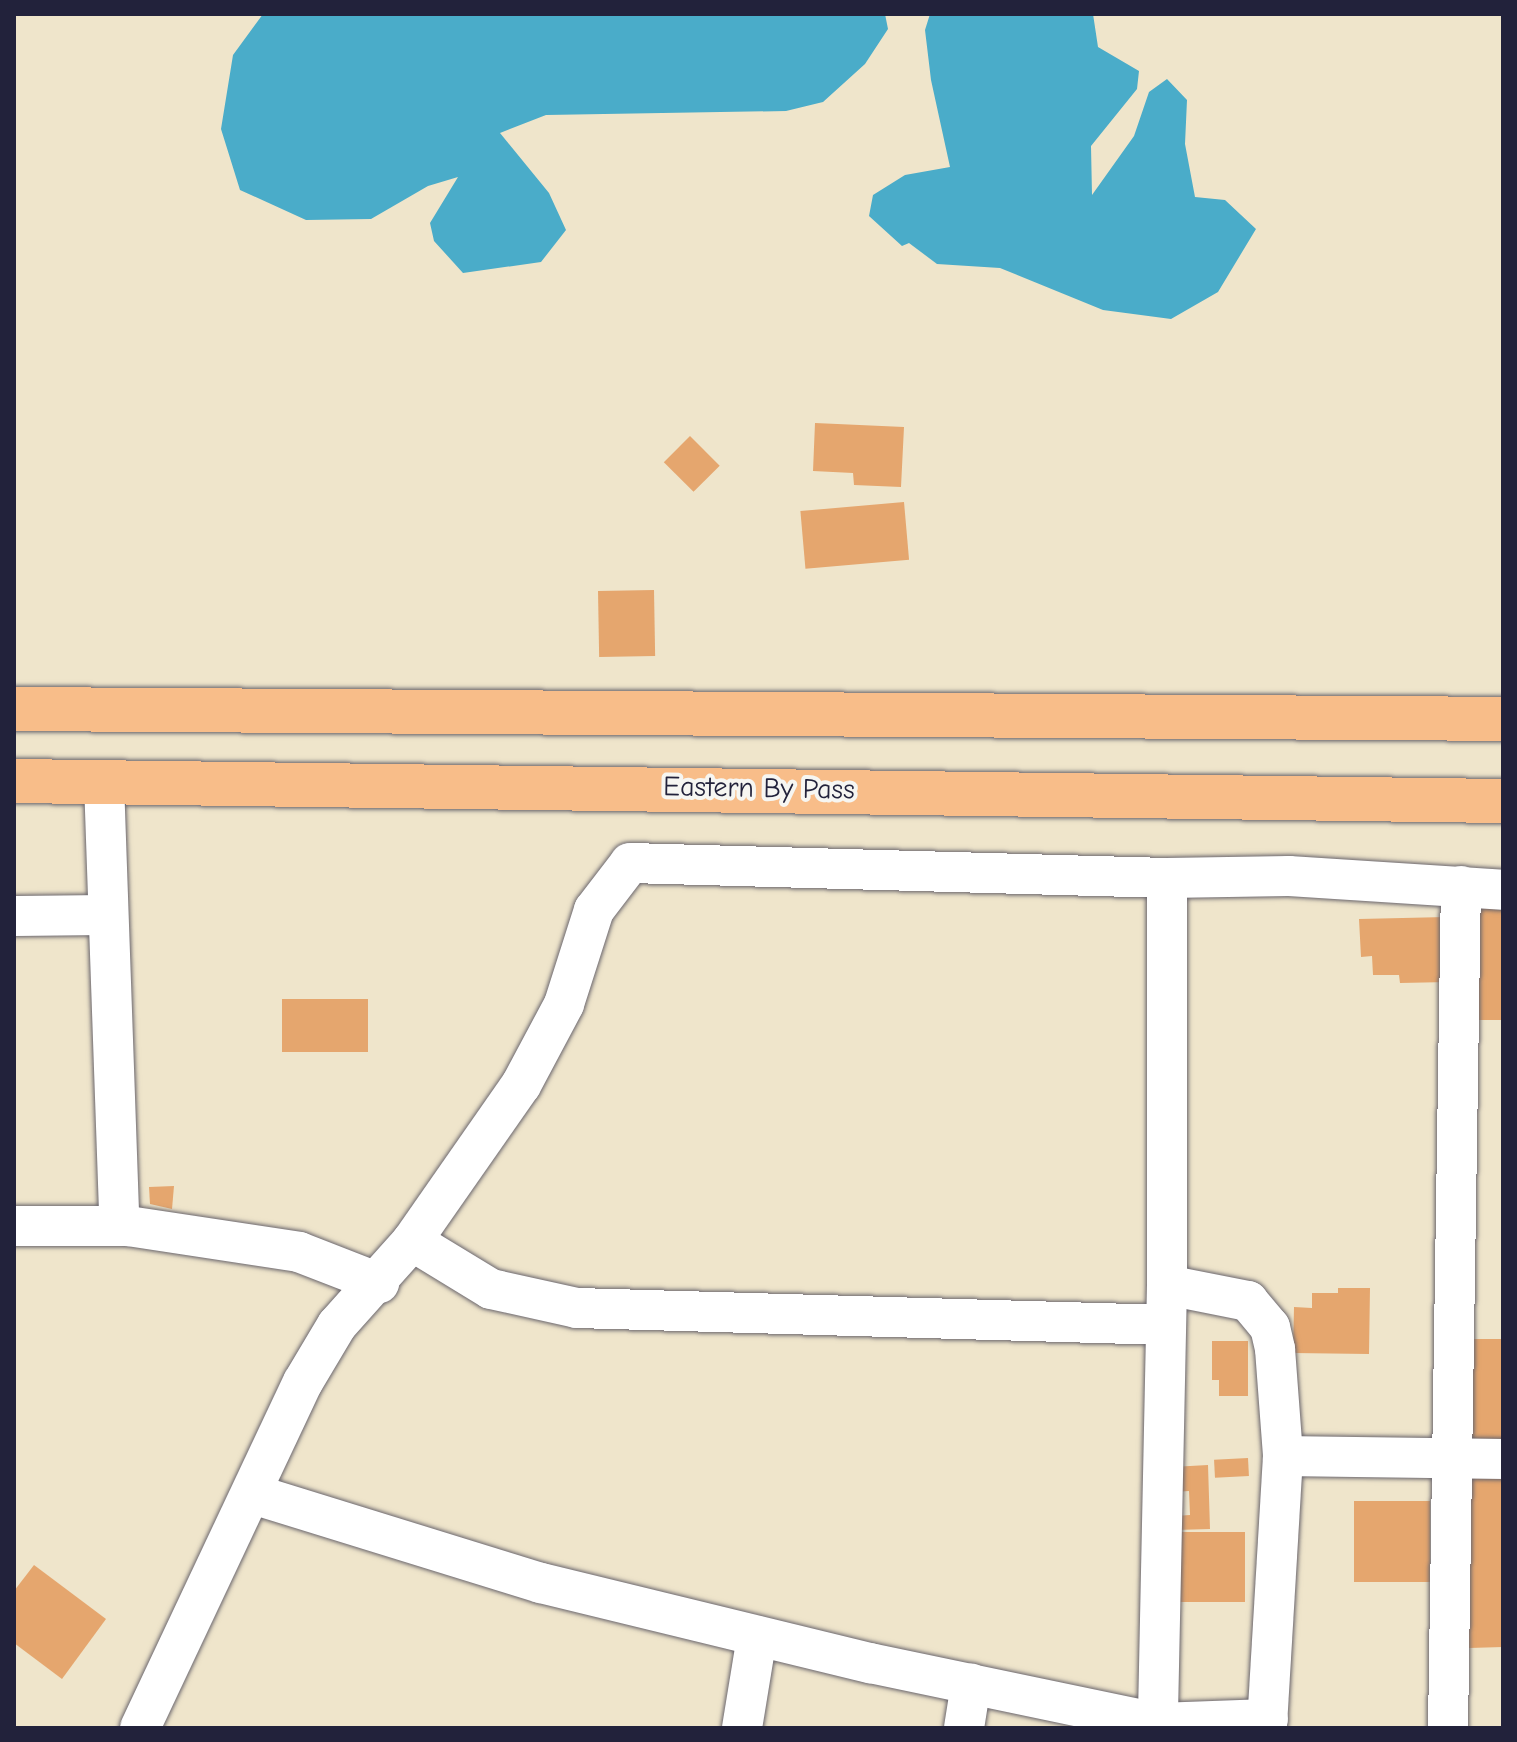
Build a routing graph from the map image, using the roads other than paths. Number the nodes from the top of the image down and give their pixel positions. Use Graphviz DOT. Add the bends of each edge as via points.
graph roads {
  1 [pos="14,709"];
  2 [pos="1503,719"];
  3 [pos="14,781"];
  4 [pos="104,782"];
  5 [pos="1503,801"];
  6 [pos="1167,878"];
  7 [pos="1461,886"];
  8 [pos="1503,890"];
  9 [pos="107,915"];
  10 [pos="14,916"];
  11 [pos="14,1226"];
  12 [pos="128,1226"];
  13 [pos="412,1241"];
  14 [pos="379,1283"];
  15 [pos="1167,1285"];
  16 [pos="1166,1325"];
  17 [pos="1283,1456"];
  18 [pos="1503,1459"];
  19 [pos="1455,1460"];
  20 [pos="253,1494"];
  21 [pos="757,1636"];
  22 [pos="971,1684"];
  23 [pos="1267,1724"];
  24 [pos="1158,1726"];
  25 [pos="140,1728"];
  26 [pos="742,1728"];
  27 [pos="964,1728"];
  28 [pos="1448,1728"];
  1 -- 2 [label="main road"];
  3 -- 4 [label="main road, Eastern By Pass"];
  4 -- 5 [label="main road, Eastern By Pass"];
  4 -- 9 [label="street"];
  6 -- 7 [label="street" via="1289,876"];
  6 -- 13 [label="street" via="630,863 594,910 564,1004 521,1085"];
  6 -- 15 [label="street"];
  7 -- 8 [label="street"];
  7 -- 19 [label="street"];
  9 -- 10 [label="street"];
  9 -- 12 [label="street" via="115,1204"];
  11 -- 12 [label="street"];
  12 -- 14 [label="street" via="299,1252"];
  13 -- 14 [label="street"];
  13 -- 16 [label="street" via="491,1289 577,1308"];
  14 -- 20 [label="street" via="337,1325 303,1382"];
  15 -- 16 [label="street"];
  15 -- 17 [label="street" via="1248,1301 1261,1312 1275,1349"];
  16 -- 24 [label="street"];
  17 -- 19 [label="street"];
  17 -- 23 [label="street"];
  18 -- 19 [label="street"];
  19 -- 28 [label="street"];
  20 -- 21 [label="street" via="541,1583"];
  20 -- 25 [label="street"];
  21 -- 22 [label="street"];
  21 -- 26 [label="street"];
  22 -- 24 [label="street"];
  22 -- 27 [label="street"];
  23 -- 24 [label="street"];
}
